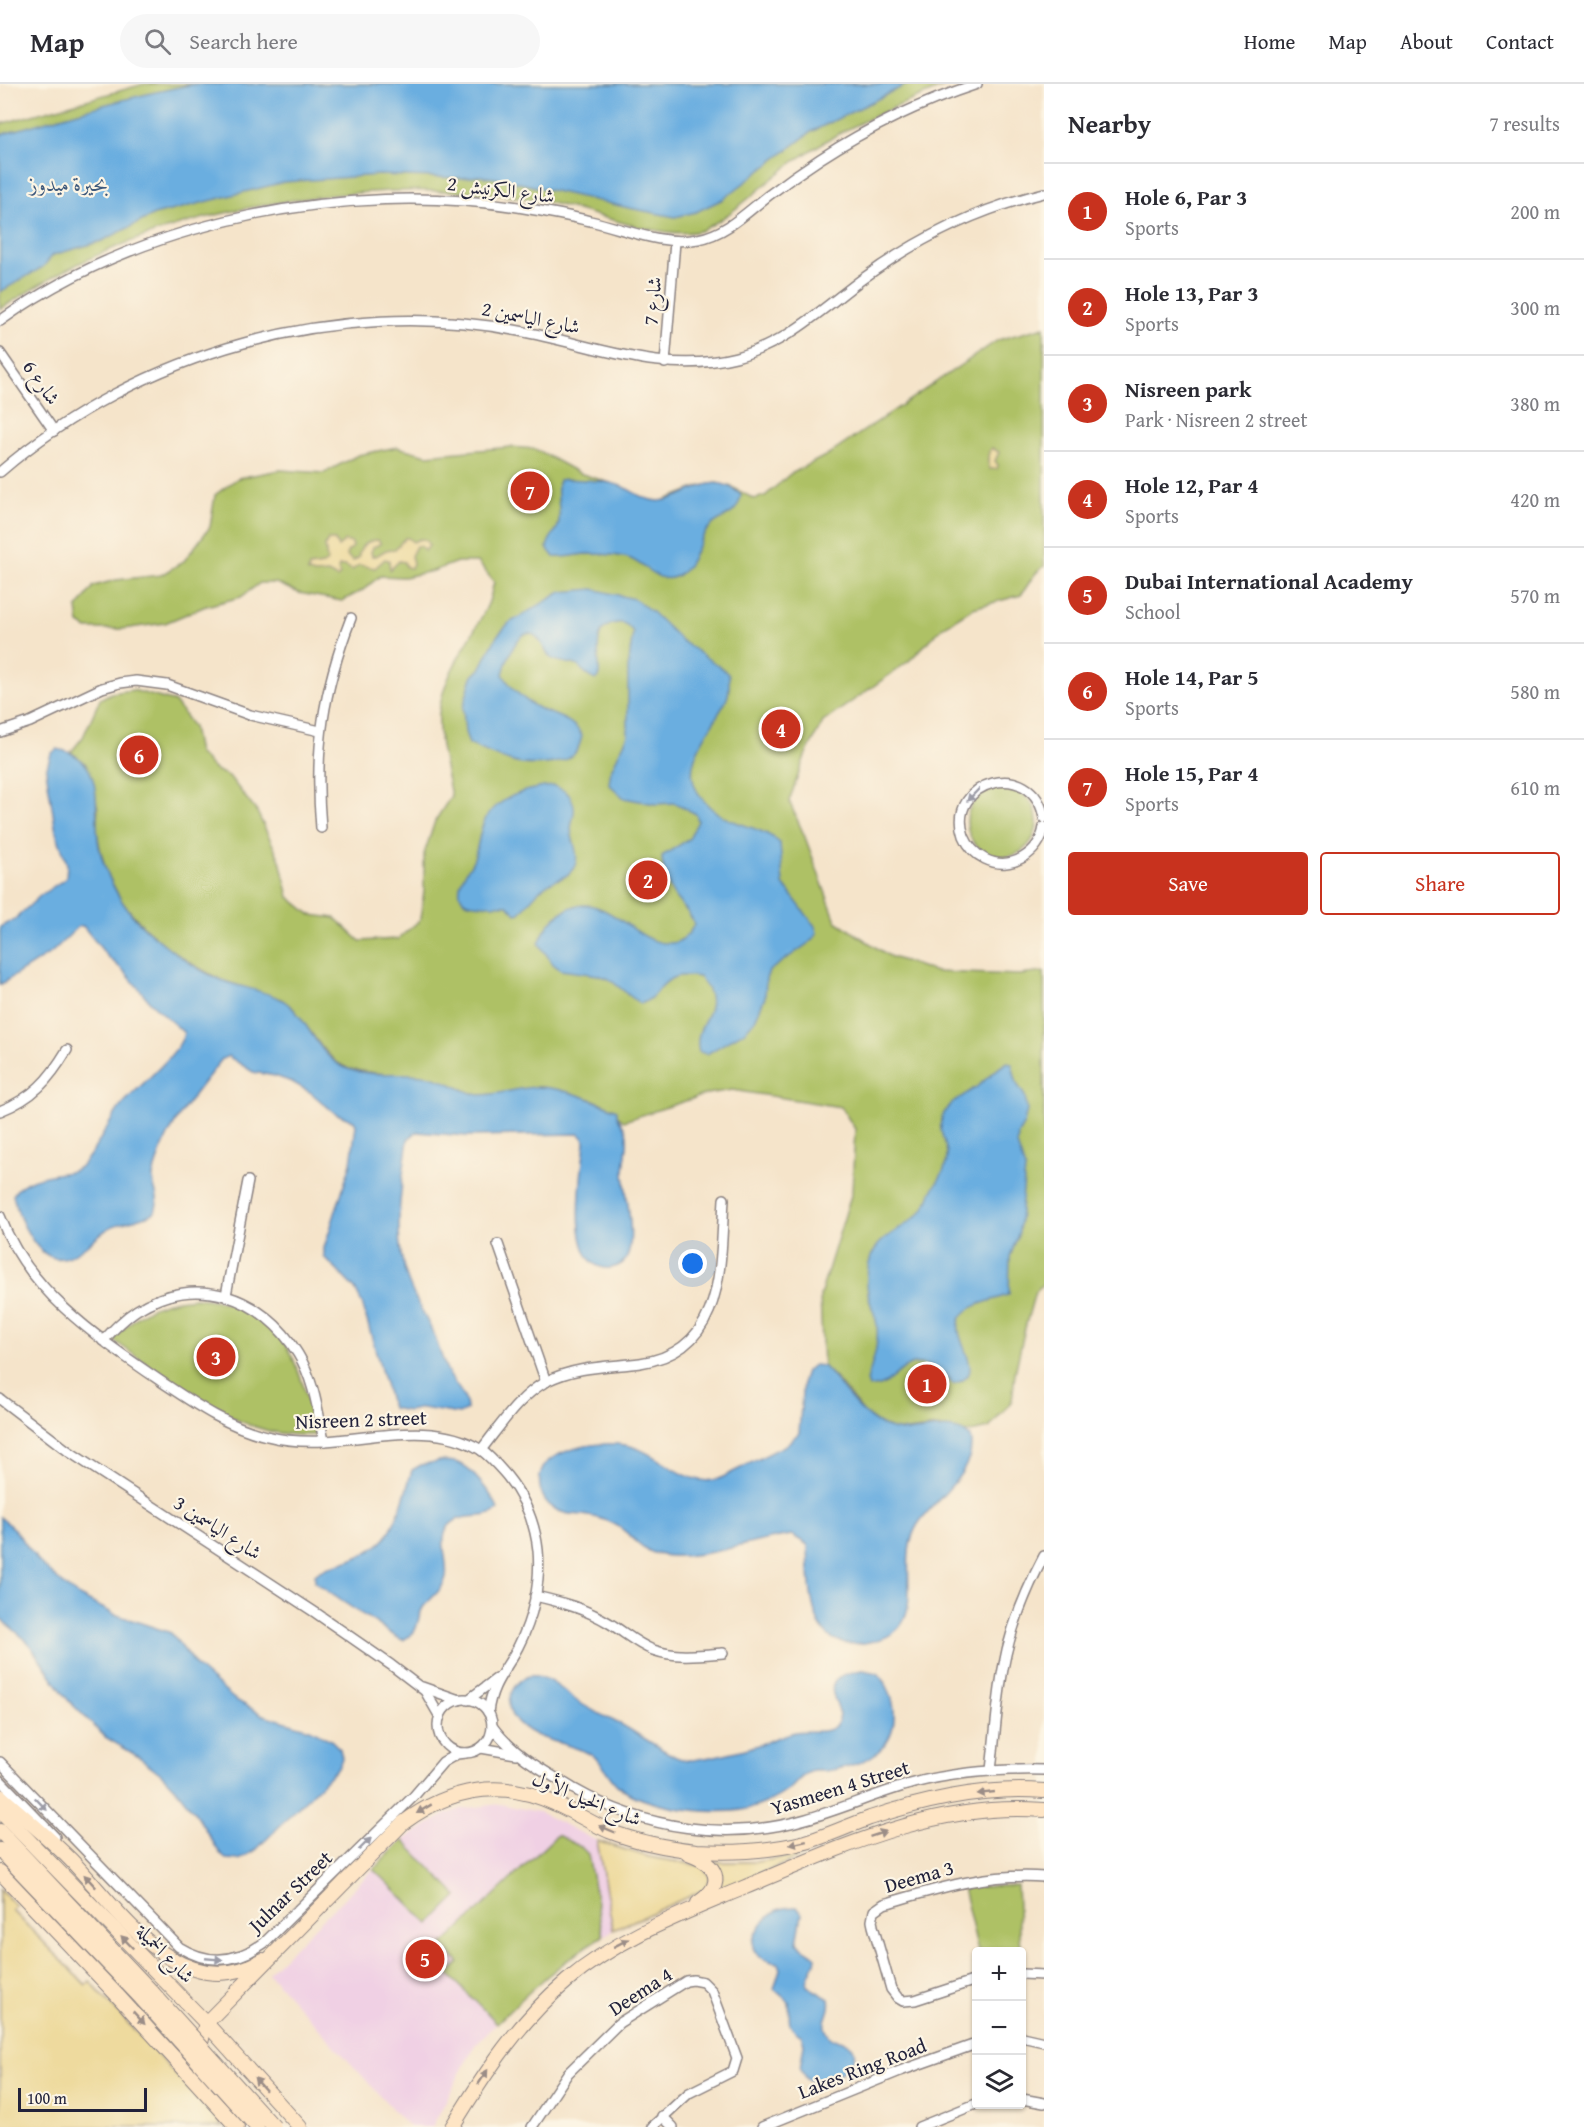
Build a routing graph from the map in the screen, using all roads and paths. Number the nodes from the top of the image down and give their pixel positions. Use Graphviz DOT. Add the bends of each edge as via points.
graph roads {
  1 [pos="977,84"];
  2 [pos="1044,193"];
  3 [pos="675,242"];
  4 [pos="0,321"];
  5 [pos="0,353"];
  6 [pos="665,363"];
  7 [pos="54,431"];
  8 [pos="0,472"];
  9 [pos="351,618"];
  10 [pos="320,731"];
  11 [pos="0,732"];
  12 [pos="1043,811"];
  13 [pos="1044,827"];
  14 [pos="321,828"];
  15 [pos="67,1050"];
  16 [pos="0,1111"];
  17 [pos="248,1181"];
  18 [pos="724,1199"];
  19 [pos="0,1216"];
  20 [pos="498,1244"];
  21 [pos="226,1295"];
  22 [pos="103,1341"];
  23 [pos="546,1382"];
  24 [pos="0,1399"];
  25 [pos="324,1441"];
  26 [pos="481,1450"];
  27 [pos="1044,1556"];
  28 [pos="535,1596"];
  29 [pos="723,1653"];
  30 [pos="498,1678"];
  31 [pos="418,1684"];
  32 [pos="464,1700"];
  33 [pos="488,1712"];
  34 [pos="440,1717"];
  35 [pos="492,1726"];
  36 [pos="481,1748"];
  37 [pos="465,1753"];
  38 [pos="518,1755"];
  39 [pos="0,1762"];
  40 [pos="991,1770"];
  41 [pos="1044,1770"];
  42 [pos="0,1780"];
  43 [pos="1044,1791"];
  44 [pos="0,1796"];
  45 [pos="1044,1810"];
  46 [pos="0,1811"];
  47 [pos="0,1831"];
  48 [pos="669,1847"];
  49 [pos="0,1850"];
  50 [pos="69,1859"];
  51 [pos="0,1872"];
  52 [pos="1044,1877"];
  53 [pos="682,1914"];
  54 [pos="278,1951"];
  55 [pos="1026,1974"];
  56 [pos="1044,1975"];
  57 [pos="972,1981"];
  58 [pos="147,1996"];
  59 [pos="206,2023"];
  60 [pos="1026,2038"];
  61 [pos="1044,2042"];
  62 [pos="972,2045"];
  63 [pos="204,2090"];
  64 [pos="1026,2100"];
  65 [pos="1044,2103"];
  66 [pos="972,2106"];
  67 [pos="662,2116"];
  68 [pos="237,2127"];
  69 [pos="257,2127"];
  70 [pos="274,2127"];
  71 [pos="300,2127"];
  72 [pos="452,2127"];
  73 [pos="532,2127"];
  74 [pos="652,2127"];
  75 [pos="673,2127"];
  76 [pos="762,2127"];
  77 [pos="919,2127"];
  1 -- 3 [label="street, شارع الكرنيش 2" via="906,112 849,141 724,230 700,239"];
  2 -- 6 [label="street, شارع الياسمين 2" via="984,212 931,236 766,347 710,362"];
  3 -- 4 [label="street, شارع الكرنيش 2" via="501,204 409,199 318,204 227,221 142,247 61,284"];
  3 -- 6 [label="street, شارع 7"];
  5 -- 7 [label="street, شارع 6"];
  6 -- 7 [label="street, شارع الياسمين 2" via="516,330 468,324 391,321 323,327 266,338 182,363 138,382"];
  7 -- 8 [label="street, شارع الياسمين 2"];
  9 -- 10 [label="street" via="337,655"];
  10 -- 11 [label="street" via="250,715 167,685 136,681 102,688"];
  10 -- 14 [label="street"];
  12 -- 13 [label="street, one-way" via="1026,787 999,781 986,784 966,802 962,829 975,853 1000,864 1026,857 1036,848"];
  15 -- 16 [label="street" via="44,1084 24,1100"];
  17 -- 21 [label="street"];
  18 -- 23 [label="street" via="718,1286 708,1316 690,1340 653,1360 591,1367"];
  19 -- 22 [label="street, Nisreen 2 street" via="39,1281"];
  20 -- 23 [label="street"];
  21 -- 22 [label="street" via="203,1291 158,1300 118,1324"];
  21 -- 25 [label="street" via="268,1318 299,1355 309,1377"];
  22 -- 25 [label="street, Nisreen 2 street" via="198,1406 234,1425 266,1436"];
  23 -- 26 [label="street" via="518,1405"];
  24 -- 31 [label="street, شارع الياسمين 3" via="68,1451"];
  25 -- 26 [label="street, Nisreen 2 street" via="420,1433 452,1438"];
  26 -- 28 [label="street, Nisreen 2 street" via="514,1485 525,1505 538,1550"];
  27 -- 40 [label="street" via="1009,1644"];
  28 -- 29 [label="street" via="594,1614 654,1650 683,1656"];
  28 -- 30 [label="street, Nisreen 2 street" via="522,1639"];
  30 -- 32 [label="street, Nisreen 2 street"];
  30 -- 33 [label="street, Nisreen 2 street"];
  31 -- 32 [label="street, شارع الياسمين 3"];
  31 -- 34 [label="street, شارع الياسمين 3"];
  32 -- 33 [label="street" via="476,1702"];
  32 -- 34 [label="street" via="451,1703"];
  33 -- 35 [label="street"];
  34 -- 37 [label="street" via="443,1741 449,1748"];
  35 -- 36 [label="street"];
  35 -- 38 [label="street"];
  36 -- 37 [label="street"];
  36 -- 38 [label="street"];
  39 -- 37 [label="street, Julnar Street, one-way" via="179,1947 199,1957 222,1960 245,1955 264,1943 414,1796 443,1762"];
  38 -- 40 [label="street, Yasmeen 4 Street" via="592,1799 625,1813 659,1823 730,1831 806,1820 915,1783"];
  40 -- 41 [label="street, Yasmeen 4 Street"];
  42 -- 50 [label="street" via="52,1834"];
  43 -- 48 [label="main road, شارع الخيل الأول, one-way" via="1000,1791 936,1800 873,1817 807,1842 780,1847 724,1852"];
  44 -- 50 [label="main road"];
  53 -- 45 [label="main road, one-way" via="901,1826 970,1812"];
  59 -- 46 [label="main road, شارع الخميلة, one-way"];
  47 -- 58 [label="main road, شارع الخميلة"];
  48 -- 53 [label="main road" via="705,1861 716,1879 711,1893"];
  48 -- 54 [label="main road, شارع الخيل الأول, one-way" via="609,1831 526,1793 504,1789 461,1793 420,1810 403,1824"];
  49 -- 58 [label="main road, شارع الخميلة"];
  54 -- 50 [label="main road, one-way" via="237,1970 210,1972 178,1963 147,1942"];
  51 -- 63 [label="main road, one-way"];
  52 -- 57 [label="street, Deema 3" via="964,1881 880,1905 874,1911 873,1926 891,1989 898,1998 915,2000"];
  72 -- 53 [label="main road, one-way" via="503,2047 544,2002 612,1948"];
  54 -- 59 [label="main road, شارع الخيل الأول"];
  55 -- 56 [label="street"];
  58 -- 69 [label="main road, شارع الخميلة, bridge"];
  58 -- 70 [label="main road, شارع الخميلة, bridge"];
  59 -- 63 [label="main road" via="199,2056"];
  71 -- 59 [label="main road, شارع الخميلة, one-way"];
  60 -- 61 [label="street"];
  62 -- 76 [label="street, Lakes Ring Road"];
  63 -- 68 [label="main road"];
  64 -- 65 [label="street"];
  66 -- 77 [label="street"];
  67 -- 73 [label="street, Deema 4" via="689,2093 728,2075 736,2065 737,2058 712,1991 704,1982 680,1984 620,2024 568,2073"];
  67 -- 74 [label="street, Deema 4"];
  67 -- 75 [label="street"];
}
